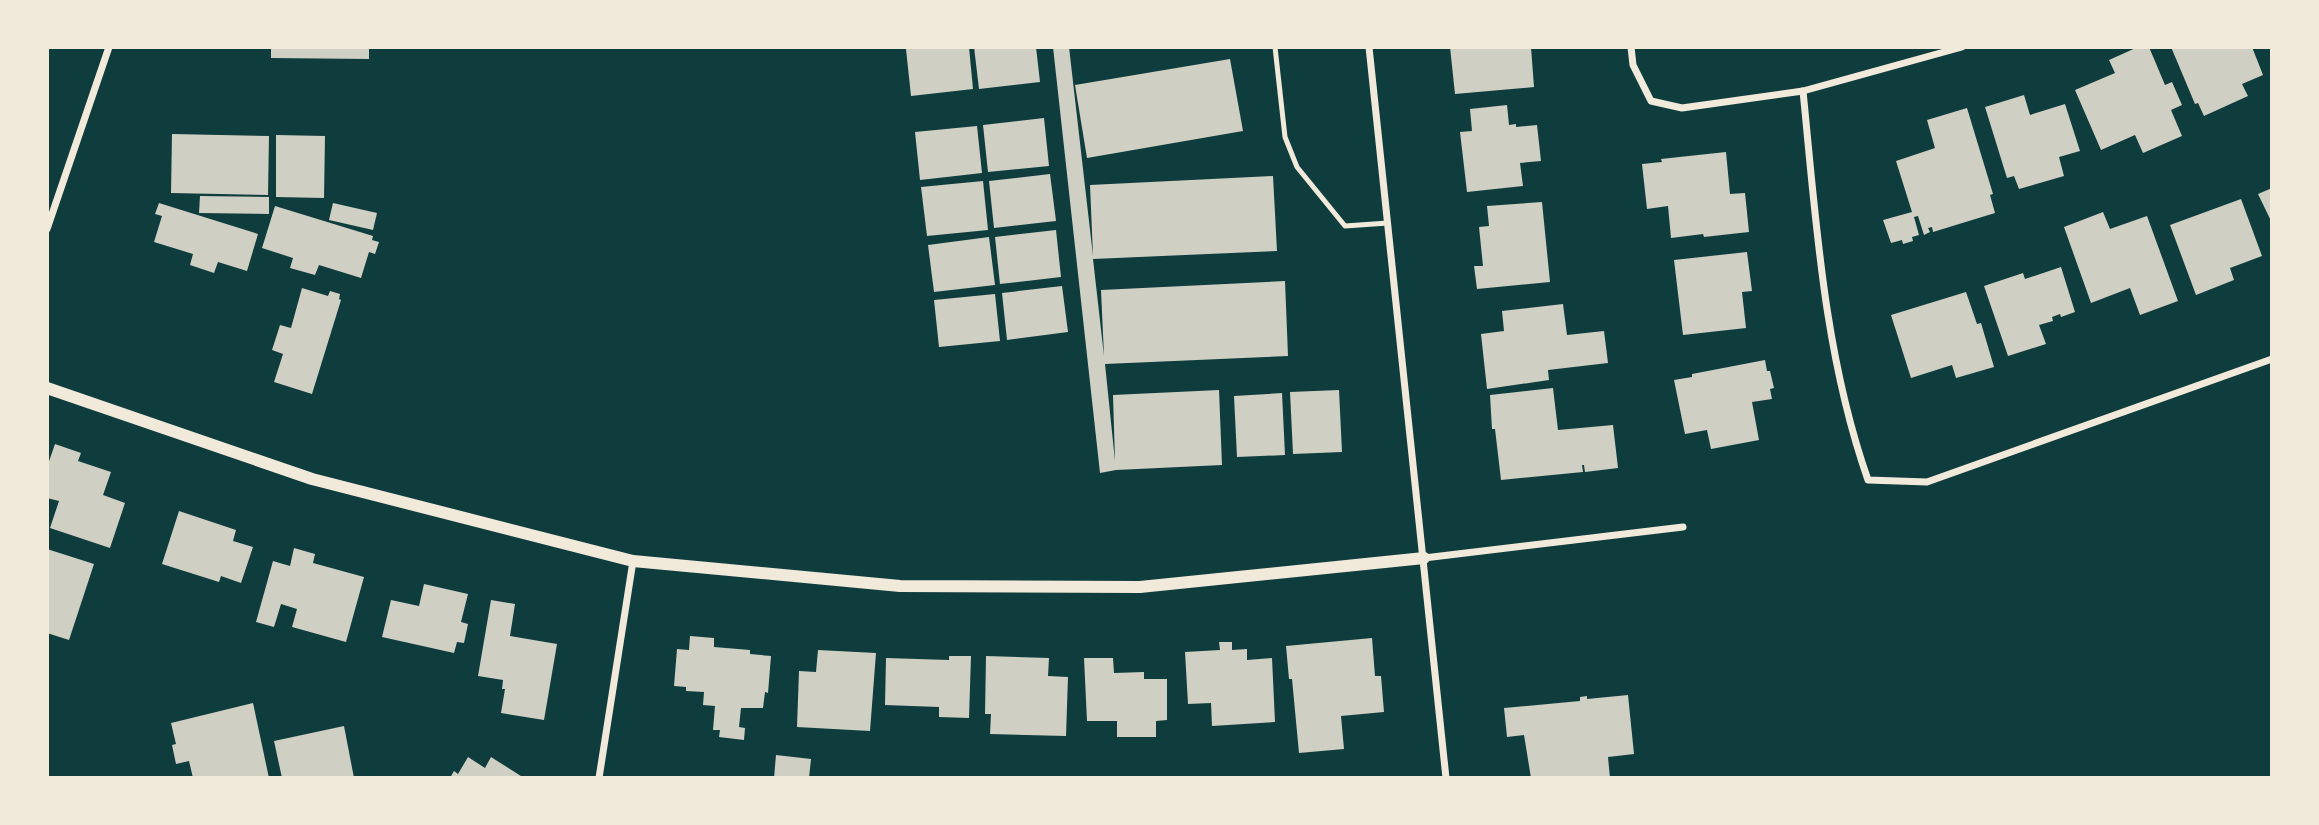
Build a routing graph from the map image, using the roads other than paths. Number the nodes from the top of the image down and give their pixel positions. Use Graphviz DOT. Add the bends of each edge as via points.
graph roads {
  1 [pos="109,47"];
  2 [pos="1275,47"];
  3 [pos="1369,47"];
  4 [pos="1631,47"];
  5 [pos="1962,47"];
  6 [pos="1803,91"];
  7 [pos="1388,223"];
  8 [pos="47,229"];
  9 [pos="2272,359"];
  10 [pos="47,388"];
  11 [pos="1683,527"];
  12 [pos="1424,558"];
  13 [pos="633,561"];
  14 [pos="599,778"];
  15 [pos="1446,778"];
  1 -- 8 [label="street"];
  2 -- 7 [label="lane" via="1285,137 1297,167 1345,226"];
  3 -- 7 [label="street"];
  4 -- 6 [label="street" via="1633,65 1651,101 1682,108"];
  5 -- 6 [label="street"];
  6 -- 9 [label="street" via="1822,281 1852,433 1868,480 1927,482"];
  7 -- 12 [label="street"];
  10 -- 13 [label="street" via="312,479"];
  11 -- 12 [label="street"];
  12 -- 13 [label="street" via="1140,587 900,586"];
  12 -- 15 [label="street"];
  13 -- 14 [label="street"];
}
